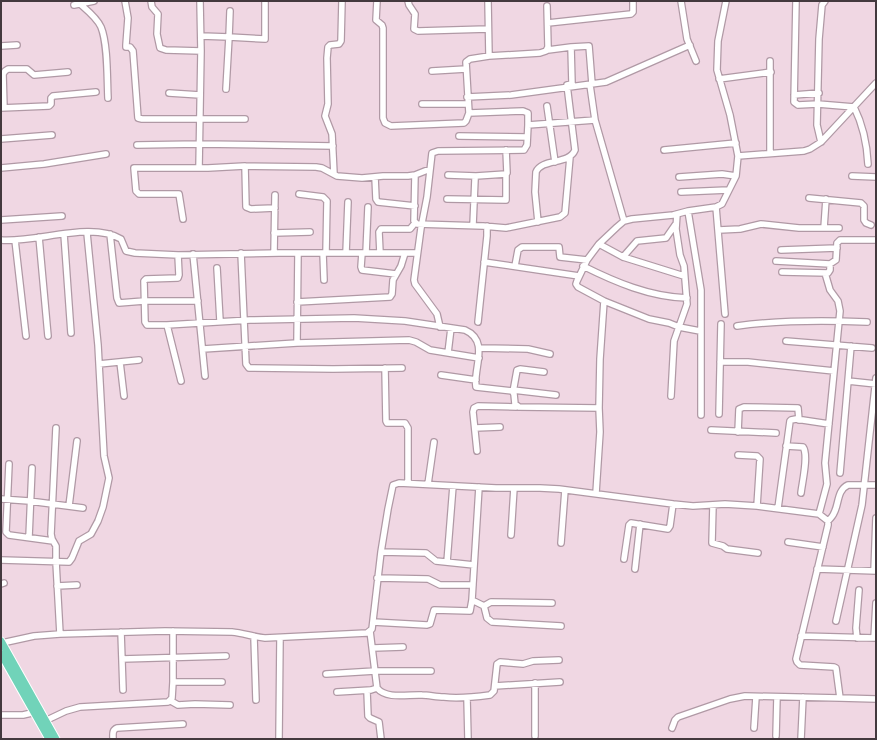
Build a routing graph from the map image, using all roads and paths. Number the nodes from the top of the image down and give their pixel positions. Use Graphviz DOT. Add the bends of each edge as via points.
graph roads {
  1 [pos="94,1"];
  2 [pos="125,1"];
  3 [pos="150,1"];
  4 [pos="200,1"];
  5 [pos="264,1"];
  6 [pos="342,1"];
  7 [pos="377,1"];
  8 [pos="408,1"];
  9 [pos="488,1"];
  10 [pos="633,1"];
  11 [pos="681,1"];
  12 [pos="726,1"];
  13 [pos="796,1"];
  14 [pos="825,1"];
  15 [pos="547,6"];
  16 [pos="230,11"];
  17 [pos="548,23"];
  18 [pos="488,29"];
  19 [pos="201,36"];
  20 [pos="229,37"];
  21 [pos="18,45"];
  22 [pos="690,45"];
  23 [pos="1,46"];
  24 [pos="571,47"];
  25 [pos="548,50"];
  26 [pos="201,51"];
  27 [pos="489,56"];
  28 [pos="696,61"];
  29 [pos="770,61"];
  30 [pos="466,69"];
  31 [pos="432,71"];
  32 [pos="68,72"];
  33 [pos="771,72"];
  34 [pos="719,79"];
  35 [pos="876,83"];
  36 [pos="591,84"];
  37 [pos="226,88"];
  38 [pos="567,88"];
  39 [pos="96,92"];
  40 [pos="169,93"];
  41 [pos="819,93"];
  42 [pos="200,95"];
  43 [pos="794,95"];
  44 [pos="467,97"];
  45 [pos="108,98"];
  46 [pos="422,104"];
  47 [pos="468,104"];
  48 [pos="818,104"];
  49 [pos="547,106"];
  50 [pos="854,107"];
  51 [pos="2,108"];
  52 [pos="469,113"];
  53 [pos="245,119"];
  54 [pos="200,120"];
  55 [pos="595,120"];
  56 [pos="572,121"];
  57 [pos="550,122"];
  58 [pos="528,125"];
  59 [pos="52,135"];
  60 [pos="459,136"];
  61 [pos="527,137"];
  62 [pos="1,139"];
  63 [pos="821,142"];
  64 [pos="736,143"];
  65 [pos="137,144"];
  66 [pos="200,144"];
  67 [pos="333,146"];
  68 [pos="506,150"];
  69 [pos="664,150"];
  70 [pos="770,153"];
  71 [pos="106,154"];
  72 [pos="738,156"];
  73 [pos="570,157"];
  74 [pos="555,162"];
  75 [pos="868,164"];
  76 [pos="245,166"];
  77 [pos="1,168"];
  78 [pos="199,168"];
  79 [pos="430,169"];
  80 [pos="334,174"];
  81 [pos="506,174"];
  82 [pos="415,175"];
  83 [pos="448,175"];
  84 [pos="476,176"];
  85 [pos="736,176"];
  86 [pos="852,176"];
  87 [pos="375,177"];
  88 [pos="679,177"];
  89 [pos="876,177"];
  90 [pos="728,190"];
  91 [pos="681,192"];
  92 [pos="299,194"];
  93 [pos="275,195"];
  94 [pos="809,198"];
  95 [pos="447,199"];
  96 [pos="826,199"];
  97 [pos="474,200"];
  98 [pos="348,202"];
  99 [pos="415,206"];
  100 [pos="368,207"];
  101 [pos="716,207"];
  102 [pos="275,208"];
  103 [pos="688,211"];
  104 [pos="677,214"];
  105 [pos="62,216"];
  106 [pos="183,219"];
  107 [pos="1,220"];
  108 [pos="624,221"];
  109 [pos="538,222"];
  110 [pos="415,223"];
  111 [pos="422,224"];
  112 [pos="473,225"];
  113 [pos="675,225"];
  114 [pos="871,225"];
  115 [pos="487,226"];
  116 [pos="824,228"];
  117 [pos="839,228"];
  118 [pos="719,230"];
  119 [pos="310,232"];
  120 [pos="87,233"];
  121 [pos="274,233"];
  122 [pos="64,234"];
  123 [pos="110,234"];
  124 [pos="39,237"];
  125 [pos="1,240"];
  126 [pos="15,240"];
  127 [pos="876,240"];
  128 [pos="599,244"];
  129 [pos="837,248"];
  130 [pos="781,250"];
  131 [pos="241,253"];
  132 [pos="274,253"];
  133 [pos="298,253"];
  134 [pos="324,253"];
  135 [pos="346,253"];
  136 [pos="364,253"];
  137 [pos="380,253"];
  138 [pos="405,253"];
  139 [pos="417,253"];
  140 [pos="193,254"];
  141 [pos="178,255"];
  142 [pos="622,257"];
  143 [pos="587,260"];
  144 [pos="776,261"];
  145 [pos="484,262"];
  146 [pos="830,264"];
  147 [pos="515,266"];
  148 [pos="583,266"];
  149 [pos="218,268"];
  150 [pos="782,272"];
  151 [pos="825,273"];
  152 [pos="396,274"];
  153 [pos="579,276"];
  154 [pos="684,276"];
  155 [pos="324,280"];
  156 [pos="687,298"];
  157 [pos="198,300"];
  158 [pos="144,301"];
  159 [pos="604,301"];
  160 [pos="297,302"];
  161 [pos="726,314"];
  162 [pos="296,319"];
  163 [pos="243,320"];
  164 [pos="839,320"];
  165 [pos="220,321"];
  166 [pos="200,322"];
  167 [pos="478,322"];
  168 [pos="867,322"];
  169 [pos="721,324"];
  170 [pos="167,325"];
  171 [pos="737,326"];
  172 [pos="440,327"];
  173 [pos="679,327"];
  174 [pos="451,328"];
  175 [pos="700,331"];
  176 [pos="71,333"];
  177 [pos="26,336"];
  178 [pos="48,336"];
  179 [pos="786,341"];
  180 [pos="297,343"];
  181 [pos="837,345"];
  182 [pos="245,346"];
  183 [pos="851,346"];
  184 [pos="480,348"];
  185 [pos="872,348"];
  186 [pos="203,349"];
  187 [pos="448,353"];
  188 [pos="550,354"];
  189 [pos="479,358"];
  190 [pos="139,360"];
  191 [pos="120,362"];
  192 [pos="720,362"];
  193 [pos="99,364"];
  194 [pos="385,368"];
  195 [pos="402,368"];
  196 [pos="834,371"];
  197 [pos="544,372"];
  198 [pos="441,375"];
  199 [pos="205,376"];
  200 [pos="876,378"];
  201 [pos="476,380"];
  202 [pos="181,381"];
  203 [pos="848,381"];
  204 [pos="875,384"];
  205 [pos="513,391"];
  206 [pos="556,395"];
  207 [pos="124,396"];
  208 [pos="671,396"];
  209 [pos="516,407"];
  210 [pos="599,408"];
  211 [pos="720,414"];
  212 [pos="701,415"];
  213 [pos="799,420"];
  214 [pos="828,424"];
  215 [pos="500,427"];
  216 [pos="56,428"];
  217 [pos="475,428"];
  218 [pos="711,430"];
  219 [pos="738,432"];
  220 [pos="776,433"];
  221 [pos="77,441"];
  222 [pos="434,442"];
  223 [pos="786,446"];
  224 [pos="477,451"];
  225 [pos="738,455"];
  226 [pos="9,464"];
  227 [pos="32,468"];
  228 [pos="840,473"];
  229 [pos="408,483"];
  230 [pos="428,484"];
  231 [pos="876,485"];
  232 [pos="453,486"];
  233 [pos="864,486"];
  234 [pos="479,487"];
  235 [pos="514,488"];
  236 [pos="565,490"];
  237 [pos="596,493"];
  238 [pos="801,493"];
  239 [pos="4,499"];
  240 [pos="30,501"];
  241 [pos="52,504"];
  242 [pos="673,504"];
  243 [pos="713,505"];
  244 [pos="69,506"];
  245 [pos="757,506"];
  246 [pos="82,508"];
  247 [pos="778,508"];
  248 [pos="820,514"];
  249 [pos="876,518"];
  250 [pos="828,521"];
  251 [pos="640,524"];
  252 [pos="511,535"];
  253 [pos="28,537"];
  254 [pos="53,540"];
  255 [pos="788,542"];
  256 [pos="561,543"];
  257 [pos="823,547"];
  258 [pos="380,552"];
  259 [pos="758,553"];
  260 [pos="624,559"];
  261 [pos="1,560"];
  262 [pos="56,562"];
  263 [pos="448,562"];
  264 [pos="474,564"];
  265 [pos="635,569"];
  266 [pos="817,569"];
  267 [pos="847,569"];
  268 [pos="875,571"];
  269 [pos="377,578"];
  270 [pos="78,585"];
  271 [pos="57,586"];
  272 [pos="473,586"];
  273 [pos="859,590"];
  274 [pos="472,600"];
  275 [pos="876,603"];
  276 [pos="552,604"];
  277 [pos="484,606"];
  278 [pos="836,621"];
  279 [pos="373,622"];
  280 [pos="561,626"];
  281 [pos="174,631"];
  282 [pos="370,631"];
  283 [pos="121,632"];
  284 [pos="60,634"];
  285 [pos="801,636"];
  286 [pos="254,637"];
  287 [pos="280,638"];
  288 [pos="856,638"];
  289 [pos="875,638"];
  290 [pos="2,642"];
  291 [pos="403,646"];
  292 [pos="373,648"];
  293 [pos="1,654"];
  294 [pos="226,656"];
  295 [pos="173,658"];
  296 [pos="122,659"];
  297 [pos="559,660"];
  298 [pos="375,671"];
  299 [pos="431,671"];
  300 [pos="326,674"];
  301 [pos="173,682"];
  302 [pos="222,682"];
  303 [pos="560,682"];
  304 [pos="535,683"];
  305 [pos="495,686"];
  306 [pos="377,688"];
  307 [pos="123,690"];
  308 [pos="367,691"];
  309 [pos="337,692"];
  310 [pos="756,696"];
  311 [pos="777,697"];
  312 [pos="803,697"];
  313 [pos="467,698"];
  314 [pos="840,698"];
  315 [pos="876,699"];
  316 [pos="256,700"];
  317 [pos="171,701"];
  318 [pos="230,705"];
  319 [pos="37,711"];
  320 [pos="1,715"];
  321 [pos="47,720"];
  322 [pos="183,724"];
  323 [pos="672,728"];
  324 [pos="754,728"];
  325 [pos="535,736"];
  326 [pos="776,736"];
  327 [pos="279,738"];
  328 [pos="49,739"];
  329 [pos="56,739"];
  330 [pos="113,739"];
  331 [pos="381,739"];
  332 [pos="468,739"];
  333 [pos="801,739"];
  1 -- 45 [label="street" via="77,5 96,19 101,27"];
  2 -- 54 [label="street" via="128,18 126,47 133,51 138,118"];
  3 -- 26 [label="street" via="158,14 157,34 160,48"];
  4 -- 19 [label="street"];
  5 -- 20 [label="street" via="265,40"];
  6 -- 67 [label="street" via="341,41 328,47 327,58 328,104 325,116 331,127"];
  7 -- 52 [label="street" via="376,20 383,28 385,123 391,126 464,123"];
  8 -- 18 [label="street" via="415,14 414,29 418,32"];
  9 -- 18 [label="street"];
  10 -- 17 [label="street" via="631,14"];
  11 -- 22 [label="street"];
  12 -- 34 [label="street" via="716,55"];
  13 -- 43 [label="street"];
  14 -- 41 [label="street" via="820,17"];
  15 -- 17 [label="street"];
  16 -- 20 [label="street"];
  17 -- 25 [label="street"];
  18 -- 27 [label="street"];
  19 -- 20 [label="street"];
  19 -- 26 [label="street"];
  20 -- 37 [label="street"];
  21 -- 23 [label="street"];
  22 -- 28 [label="street"];
  22 -- 36 [label="street" via="606,82"];
  24 -- 25 [label="street"];
  24 -- 36 [label="street" via="589,46"];
  24 -- 38 [label="street" via="572,84 567,85"];
  25 -- 27 [label="street" via="540,53"];
  26 -- 42 [label="street"];
  27 -- 30 [label="street" via="468,60"];
  29 -- 33 [label="street"];
  30 -- 31 [label="street"];
  30 -- 44 [label="street"];
  32 -- 51 [label="street" via="34,75 27,68 8,69 3,74"];
  33 -- 34 [label="street"];
  33 -- 70 [label="street"];
  34 -- 64 [label="street"];
  35 -- 50 [label="street"];
  36 -- 38 [label="street"];
  36 -- 55 [label="street"];
  38 -- 44 [label="street"];
  38 -- 56 [label="street"];
  39 -- 51 [label="street" via="53,96 49,106"];
  40 -- 42 [label="street"];
  41 -- 43 [label="street"];
  41 -- 48 [label="street"];
  42 -- 54 [label="street"];
  43 -- 48 [label="street" via="794,102 798,105"];
  44 -- 47 [label="street"];
  46 -- 47 [label="street"];
  47 -- 52 [label="street"];
  48 -- 50 [label="street"];
  48 -- 63 [label="street" via="817,125"];
  49 -- 57 [label="street"];
  50 -- 63 [label="street"];
  50 -- 75 [label="street" via="866,141"];
  52 -- 58 [label="street" via="523,111 528,113"];
  53 -- 54 [label="street"];
  54 -- 66 [label="street"];
  55 -- 56 [label="street"];
  55 -- 108 [label="street"];
  56 -- 57 [label="street"];
  56 -- 73 [label="street" via="575,150"];
  57 -- 58 [label="street"];
  57 -- 74 [label="street"];
  58 -- 61 [label="street"];
  59 -- 62 [label="street"];
  60 -- 61 [label="street"];
  61 -- 68 [label="street" via="524,150"];
  63 -- 70 [label="street" via="804,151"];
  64 -- 69 [label="street"];
  64 -- 72 [label="street"];
  65 -- 66 [label="street"];
  66 -- 67 [label="street"];
  66 -- 78 [label="street"];
  67 -- 80 [label="street"];
  68 -- 79 [label="street" via="436,151 432,153"];
  68 -- 81 [label="street"];
  70 -- 72 [label="street"];
  71 -- 77 [label="street"];
  72 -- 85 [label="street"];
  73 -- 74 [label="street"];
  73 -- 109 [label="street" via="565,213 560,217"];
  74 -- 109 [label="street" via="541,166 536,172"];
  76 -- 78 [label="street"];
  76 -- 80 [label="street" via="316,167"];
  76 -- 102 [label="street" via="246,207"];
  78 -- 106 [label="street" via="136,167 133,170 136,191 139,194 179,194"];
  79 -- 82 [label="street"];
  79 -- 111 [label="street"];
  80 -- 87 [label="street"];
  81 -- 84 [label="street"];
  81 -- 97 [label="street" via="507,200"];
  82 -- 87 [label="street"];
  82 -- 99 [label="street"];
  83 -- 84 [label="street"];
  84 -- 97 [label="street"];
  85 -- 88 [label="street" via="722,174"];
  85 -- 90 [label="street"];
  86 -- 89 [label="street"];
  87 -- 99 [label="street" via="378,202"];
  90 -- 91 [label="street"];
  90 -- 101 [label="street" via="722,204"];
  92 -- 134 [label="street" via="323,197 327,201"];
  93 -- 102 [label="street"];
  94 -- 96 [label="street"];
  95 -- 97 [label="street"];
  96 -- 114 [label="street" via="863,203 864,220"];
  96 -- 116 [label="street"];
  97 -- 112 [label="street"];
  98 -- 135 [label="street"];
  99 -- 110 [label="street"];
  100 -- 136 [label="street"];
  101 -- 103 [label="street"];
  101 -- 118 [label="street"];
  102 -- 121 [label="street"];
  103 -- 104 [label="street"];
  103 -- 175 [label="street" via="701,282"];
  104 -- 108 [label="street"];
  104 -- 113 [label="street"];
  105 -- 107 [label="street"];
  108 -- 128 [label="street"];
  109 -- 115 [label="street" via="511,228"];
  110 -- 111 [label="street"];
  110 -- 137 [label="street" via="410,229 381,229"];
  111 -- 112 [label="street"];
  111 -- 139 [label="street"];
  112 -- 115 [label="street"];
  113 -- 142 [label="street" via="666,238 637,241"];
  113 -- 154 [label="street"];
  115 -- 145 [label="street"];
  116 -- 117 [label="street"];
  116 -- 118 [label="street" via="761,224"];
  118 -- 161 [label="street"];
  119 -- 121 [label="street"];
  120 -- 122 [label="street"];
  120 -- 123 [label="street"];
  120 -- 193 [label="street"];
  121 -- 132 [label="street"];
  122 -- 124 [label="street"];
  122 -- 176 [label="street"];
  123 -- 141 [label="street" via="121,239 128,252"];
  123 -- 158 [label="street" via="120,304"];
  124 -- 126 [label="street"];
  124 -- 178 [label="street"];
  125 -- 126 [label="street"];
  126 -- 177 [label="street"];
  127 -- 129 [label="street" via="843,239 838,241"];
  128 -- 142 [label="street"];
  128 -- 143 [label="street"];
  129 -- 130 [label="street"];
  129 -- 146 [label="street" via="836,260"];
  131 -- 132 [label="street"];
  131 -- 140 [label="street"];
  131 -- 163 [label="street"];
  132 -- 133 [label="street"];
  133 -- 134 [label="street"];
  133 -- 160 [label="street"];
  134 -- 135 [label="street"];
  134 -- 155 [label="street"];
  135 -- 136 [label="street"];
  136 -- 137 [label="street"];
  136 -- 152 [label="street" via="360,267 362,270"];
  137 -- 138 [label="street"];
  138 -- 139 [label="street"];
  138 -- 152 [label="street"];
  139 -- 172 [label="street" via="414,282 437,314"];
  140 -- 141 [label="street"];
  140 -- 157 [label="street"];
  141 -- 158 [label="street" via="179,277 145,280"];
  142 -- 154 [label="street"];
  143 -- 147 [label="street" via="560,257 559,247 522,247 518,250"];
  143 -- 148 [label="street"];
  144 -- 146 [label="street"];
  145 -- 147 [label="street"];
  145 -- 167 [label="street"];
  146 -- 151 [label="street" via="830,270"];
  147 -- 153 [label="street"];
  148 -- 153 [label="street"];
  148 -- 156 [label="street" via="635,288 668,297"];
  149 -- 165 [label="street"];
  150 -- 151 [label="street"];
  151 -- 164 [label="street" via="830,290 840,307"];
  152 -- 160 [label="street" via="392,294 388,298"];
  153 -- 159 [label="street" via="576,283 578,287"];
  154 -- 156 [label="street"];
  156 -- 173 [label="street"];
  157 -- 158 [label="street"];
  157 -- 166 [label="street"];
  158 -- 170 [label="street" via="147,325"];
  159 -- 173 [label="street" via="640,316"];
  159 -- 210 [label="street"];
  160 -- 162 [label="street"];
  162 -- 163 [label="street"];
  162 -- 172 [label="street" via="398,320"];
  162 -- 180 [label="street"];
  163 -- 165 [label="street"];
  163 -- 182 [label="street"];
  164 -- 168 [label="street"];
  164 -- 171 [label="street" via="781,321"];
  164 -- 181 [label="street"];
  165 -- 166 [label="street"];
  166 -- 170 [label="street"];
  166 -- 186 [label="street"];
  169 -- 192 [label="street"];
  170 -- 202 [label="street"];
  172 -- 174 [label="street"];
  173 -- 175 [label="street"];
  173 -- 208 [label="street" via="674,341"];
  174 -- 184 [label="street" via="467,331 478,342"];
  174 -- 187 [label="street"];
  175 -- 212 [label="street"];
  179 -- 181 [label="street"];
  180 -- 182 [label="street"];
  180 -- 187 [label="street" via="409,340 430,350"];
  181 -- 183 [label="street"];
  181 -- 196 [label="street"];
  182 -- 186 [label="street"];
  182 -- 194 [label="street" via="246,364 250,369"];
  183 -- 185 [label="street"];
  183 -- 203 [label="street"];
  184 -- 188 [label="street" via="528,350"];
  184 -- 189 [label="street"];
  186 -- 199 [label="street"];
  187 -- 189 [label="street"];
  189 -- 201 [label="street"];
  190 -- 191 [label="street"];
  191 -- 193 [label="street"];
  191 -- 207 [label="street"];
  192 -- 196 [label="street" via="748,362"];
  192 -- 211 [label="street"];
  193 -- 262 [label="street" via="104,456 109,478 103,507 94,530 79,541 70,561"];
  194 -- 195 [label="street"];
  194 -- 229 [label="street" via="386,421 405,423 408,428"];
  196 -- 214 [label="street"];
  197 -- 205 [label="street" via="517,370"];
  198 -- 201 [label="street"];
  200 -- 204 [label="street"];
  201 -- 205 [label="street" via="476,387 479,388"];
  203 -- 204 [label="street"];
  203 -- 228 [label="street"];
  204 -- 233 [label="street"];
  205 -- 206 [label="street"];
  205 -- 209 [label="street"];
  209 -- 210 [label="street"];
  209 -- 217 [label="street" via="474,408"];
  210 -- 237 [label="street"];
  213 -- 214 [label="street"];
  213 -- 219 [label="street" via="798,408 741,407"];
  213 -- 223 [label="street" via="790,422"];
  214 -- 248 [label="street" via="825,463 827,484"];
  215 -- 217 [label="street"];
  216 -- 241 [label="street"];
  217 -- 224 [label="street"];
  218 -- 219 [label="street"];
  219 -- 220 [label="street"];
  221 -- 244 [label="street"];
  222 -- 230 [label="street"];
  223 -- 238 [label="street" via="805,449"];
  223 -- 247 [label="street"];
  225 -- 245 [label="street" via="757,456 760,459"];
  226 -- 239 [label="street"];
  227 -- 240 [label="street"];
  229 -- 230 [label="street"];
  229 -- 258 [label="street" via="396,484 392,488"];
  230 -- 232 [label="street"];
  231 -- 233 [label="street"];
  232 -- 234 [label="street"];
  232 -- 263 [label="street"];
  233 -- 250 [label="street" via="845,486 840,493 835,512"];
  233 -- 267 [label="street"];
  234 -- 235 [label="street"];
  234 -- 264 [label="street"];
  235 -- 236 [label="street"];
  235 -- 252 [label="street"];
  236 -- 237 [label="street"];
  236 -- 256 [label="street"];
  237 -- 242 [label="street"];
  239 -- 240 [label="street"];
  239 -- 253 [label="street" via="6,532 10,535"];
  240 -- 241 [label="street"];
  240 -- 253 [label="street"];
  241 -- 244 [label="street"];
  241 -- 254 [label="street"];
  242 -- 243 [label="street"];
  242 -- 251 [label="street" via="668,529"];
  243 -- 245 [label="street"];
  243 -- 259 [label="street" via="712,543 727,549"];
  244 -- 246 [label="street"];
  245 -- 247 [label="street"];
  247 -- 248 [label="street"];
  248 -- 250 [label="street"];
  249 -- 268 [label="street"];
  250 -- 257 [label="street"];
  251 -- 260 [label="street" via="629,525"];
  251 -- 265 [label="street"];
  253 -- 254 [label="street"];
  254 -- 262 [label="street" via="56,546"];
  255 -- 257 [label="street"];
  257 -- 266 [label="street"];
  258 -- 263 [label="street" via="426,554 435,561"];
  258 -- 269 [label="street"];
  261 -- 262 [label="street"];
  262 -- 271 [label="street"];
  263 -- 264 [label="street"];
  264 -- 272 [label="street"];
  266 -- 267 [label="street"];
  266 -- 285 [label="street"];
  267 -- 268 [label="street"];
  267 -- 278 [label="street"];
  269 -- 272 [label="street" via="428,579 440,585"];
  269 -- 279 [label="street"];
  270 -- 271 [label="street"];
  271 -- 284 [label="street"];
  272 -- 274 [label="street"];
  273 -- 288 [label="street"];
  274 -- 277 [label="street"];
  274 -- 279 [label="street" via="469,611 434,610 429,625"];
  275 -- 289 [label="street"];
  276 -- 277 [label="street" via="491,602"];
  277 -- 280 [label="street" via="487,618 492,622"];
  279 -- 282 [label="street"];
  281 -- 283 [label="street"];
  281 -- 286 [label="street" via="240,633"];
  281 -- 295 [label="street"];
  282 -- 287 [label="street" via="359,634"];
  282 -- 292 [label="street"];
  283 -- 284 [label="street"];
  283 -- 296 [label="street"];
  284 -- 290 [label="street"];
  285 -- 288 [label="street"];
  285 -- 314 [label="street" via="796,659 798,664 836,668"];
  286 -- 287 [label="street"];
  286 -- 316 [label="street"];
  287 -- 327 [label="street"];
  288 -- 289 [label="street"];
  290 -- 319 [label="main road"];
  291 -- 292 [label="street"];
  292 -- 298 [label="street"];
  293 -- 319 [label="main road"];
  294 -- 295 [label="street"];
  295 -- 296 [label="street"];
  295 -- 301 [label="street"];
  296 -- 307 [label="street"];
  297 -- 305 [label="street" via="522,664 500,662 497,664"];
  298 -- 299 [label="street"];
  298 -- 300 [label="street"];
  298 -- 306 [label="street"];
  301 -- 302 [label="street"];
  301 -- 317 [label="street"];
  303 -- 304 [label="street"];
  304 -- 305 [label="street"];
  304 -- 325 [label="street"];
  305 -- 313 [label="street" via="490,695"];
  306 -- 308 [label="street"];
  306 -- 313 [label="street" via="388,694"];
  308 -- 309 [label="street"];
  308 -- 331 [label="street" via="368,714 370,718 379,722"];
  310 -- 311 [label="street"];
  310 -- 323 [label="street" via="734,698 678,717"];
  310 -- 324 [label="street"];
  311 -- 312 [label="street"];
  311 -- 326 [label="street"];
  312 -- 314 [label="street"];
  312 -- 333 [label="street"];
  313 -- 332 [label="street"];
  314 -- 315 [label="street"];
  317 -- 318 [label="street" via="178,705"];
  317 -- 321 [label="street" via="80,707"];
  319 -- 320 [label="street" via="23,715"];
  319 -- 321 [label="main road"];
  319 -- 328 [label="main road"];
  321 -- 329 [label="main road"];
  322 -- 330 [label="street" via="117,728 112,732"];
}
